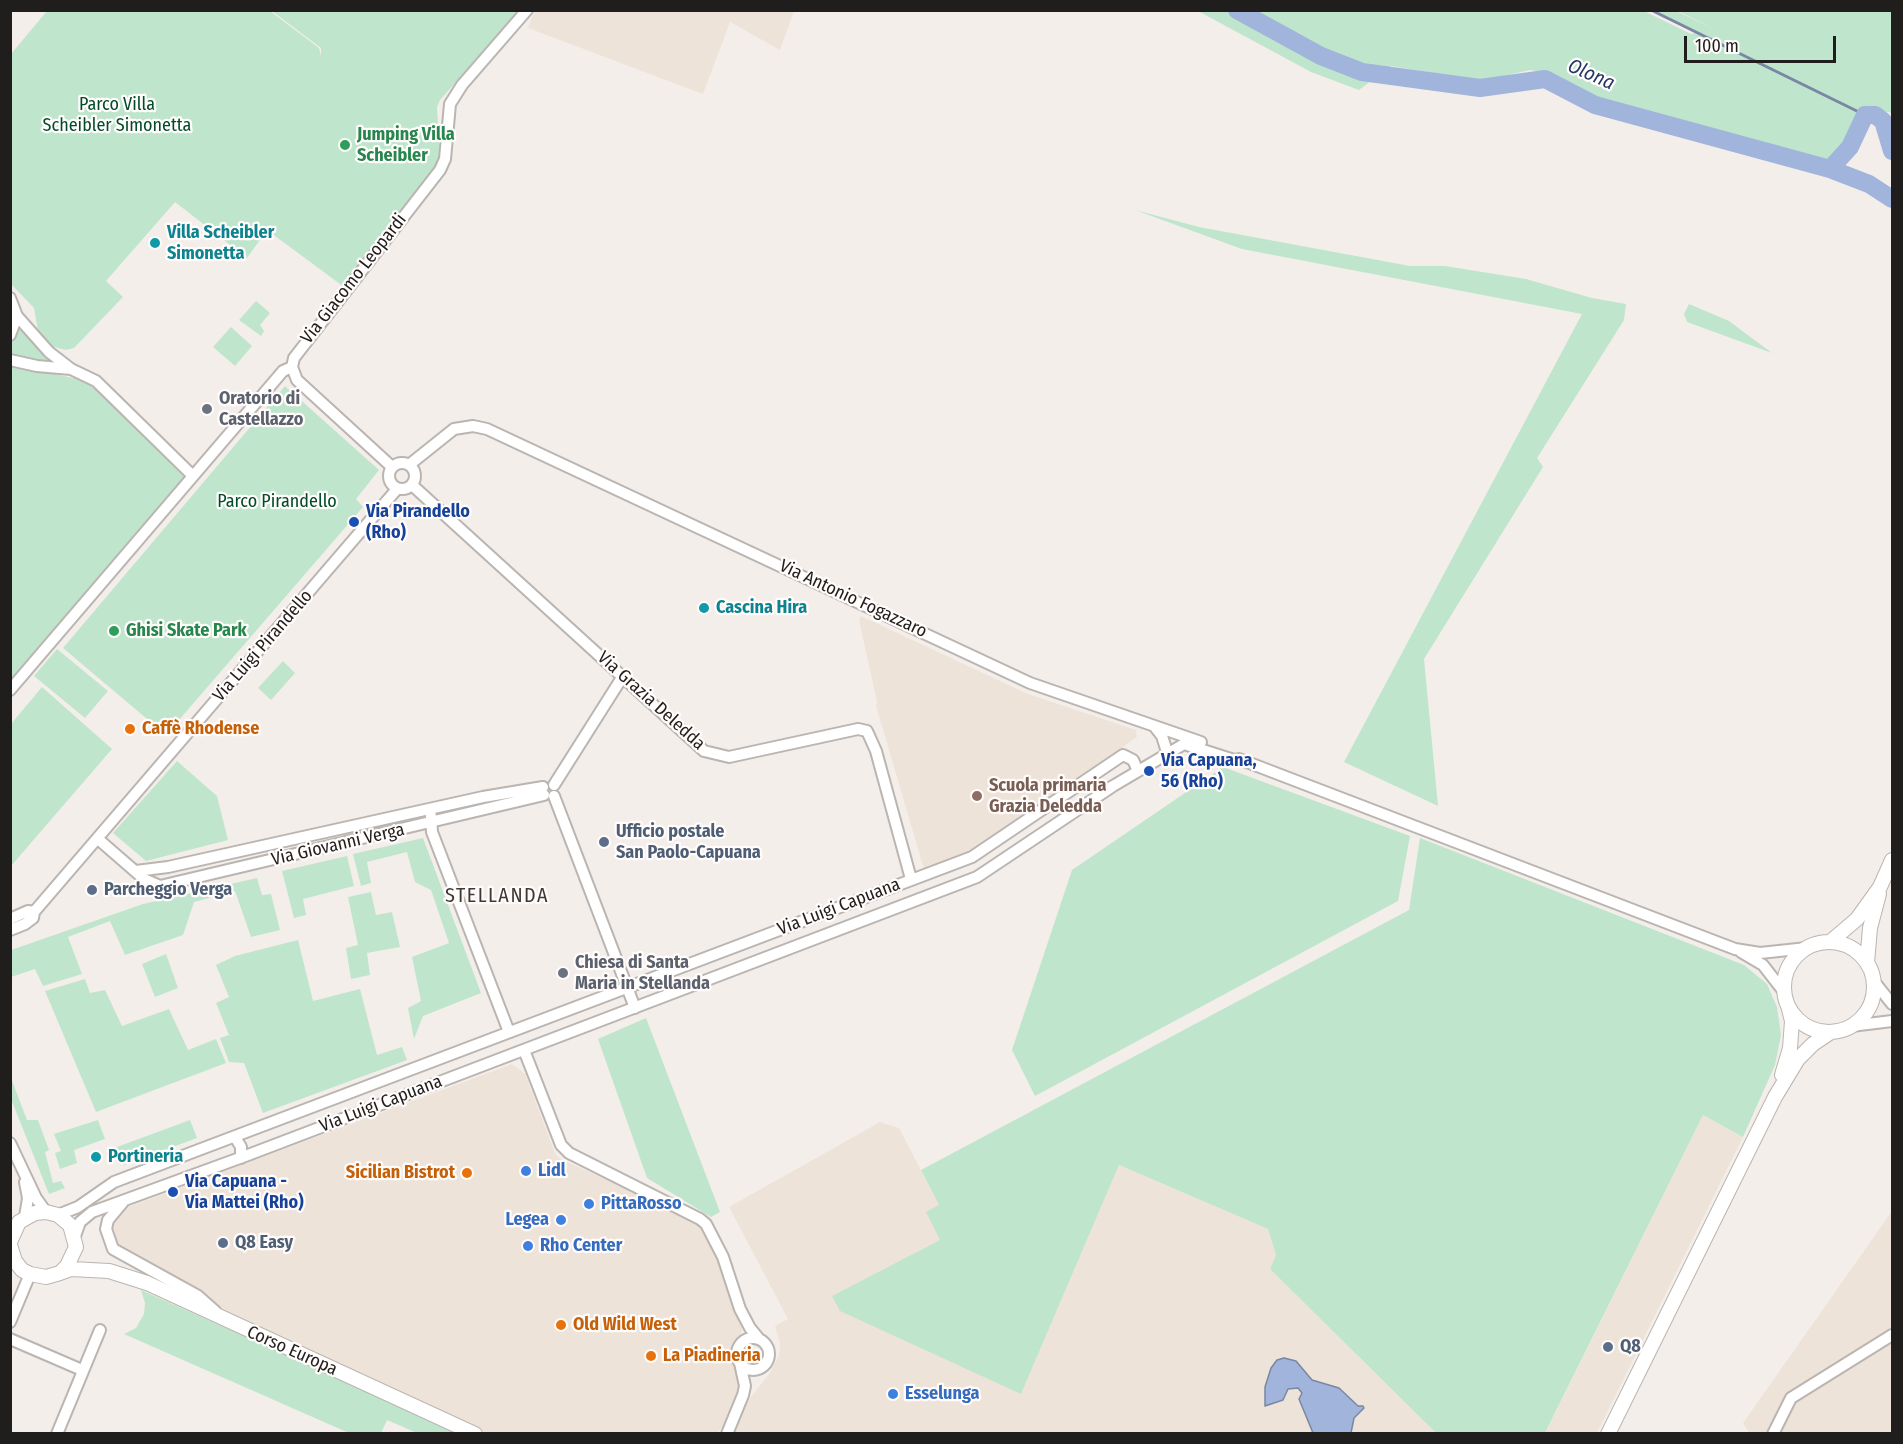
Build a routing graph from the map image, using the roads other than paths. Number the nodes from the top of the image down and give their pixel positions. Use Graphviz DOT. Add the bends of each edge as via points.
graph roads {
  1 [pos="526,13"];
  2 [pos="10,297"];
  3 [pos="17,316"];
  4 [pos="10,336"];
  5 [pos="10,360"];
  6 [pos="292,366"];
  7 [pos="71,369"];
  8 [pos="409,465"];
  9 [pos="392,467"];
  10 [pos="193,476"];
  11 [pos="412,485"];
  12 [pos="397,489"];
  13 [pos="623,676"];
  14 [pos="10,690"];
  15 [pos="1151,724"];
  16 [pos="1167,752"];
  17 [pos="1239,759"];
  18 [pos="1138,771"];
  19 [pos="549,791"];
  20 [pos="431,810"];
  21 [pos="431,822"];
  22 [pos="98,839"];
  23 [pos="1893,860"];
  24 [pos="136,871"];
  25 [pos="911,879"];
  26 [pos="1880,887"];
  27 [pos="34,912"];
  28 [pos="10,919"];
  29 [pos="10,930"];
  30 [pos="1830,942"];
  31 [pos="1807,948"];
  32 [pos="1735,949"];
  33 [pos="1867,963"];
  34 [pos="1874,980"];
  35 [pos="628,988"];
  36 [pos="1785,992"];
  37 [pos="1893,1004"];
  38 [pos="1789,1007"];
  39 [pos="635,1008"];
  40 [pos="1893,1021"];
  41 [pos="1851,1026"];
  42 [pos="512,1031"];
  43 [pos="1831,1032"];
  44 [pos="523,1051"];
  45 [pos="1775,1097"];
  46 [pos="234,1137"];
  47 [pos="10,1143"];
  48 [pos="241,1158"];
  49 [pos="161,1165"];
  50 [pos="25,1176"];
  51 [pos="172,1183"];
  52 [pos="124,1201"];
  53 [pos="52,1213"];
  54 [pos="18,1220"];
  55 [pos="75,1241"];
  56 [pos="10,1244"];
  57 [pos="11,1250"];
  58 [pos="109,1271"];
  59 [pos="60,1273"];
  60 [pos="30,1274"];
  61 [pos="740,1309"];
  62 [pos="10,1322"];
  63 [pos="232,1324"];
  64 [pos="100,1330"];
  65 [pos="1893,1335"];
  66 [pos="10,1339"];
  67 [pos="759,1339"];
  68 [pos="739,1347"];
  69 [pos="766,1362"];
  70 [pos="740,1363"];
  71 [pos="82,1370"];
  72 [pos="743,1395"];
  73 [pos="734,1417"];
  74 [pos="57,1434"];
  75 [pos="475,1434"];
  76 [pos="718,1434"];
  77 [pos="727,1434"];
  78 [pos="732,1434"];
  79 [pos="1608,1434"];
  80 [pos="1773,1434"];
  1 -- 6 [label="street, Via Giacomo Leopardi" via="450,104 445,159 440,170 299,348"];
  2 -- 3 [label="street"];
  3 -- 4 [label="street"];
  3 -- 7 [label="street" via="49,352"];
  5 -- 7 [label="street"];
  6 -- 9 [label="street" via="301,385"];
  6 -- 10 [label="street, Via Giacomo Leopardi" via="283,371"];
  7 -- 10 [label="street" via="96,381"];
  8 -- 9 [label="street" via="400,463"];
  8 -- 11 [label="street" via="414,472"];
  8 -- 15 [label="street, Via Antonio Fogazzaro" via="454,429 487,429 1030,683"];
  9 -- 12 [label="street" via="388,479"];
  10 -- 14 [label="street, Via Giacomo Leopardi"];
  11 -- 12 [label="street"];
  11 -- 13 [label="street, Via Grazia Deledda"];
  12 -- 22 [label="street, Via Luigi Pirandello"];
  13 -- 19 [label="street"];
  13 -- 25 [label="street, Via Grazia Deledda" via="704,751 721,757 858,729 867,731"];
  15 -- 16 [label="street"];
  15 -- 17 [label="street, Via Antonio Fogazzaro"];
  16 -- 17 [label="street" via="1189,744"];
  16 -- 18 [label="street, Via Luigi Capuana"];
  17 -- 32 [label="street"];
  18 -- 25 [label="street, Via Luigi Capuana" via="1133,760 1123,755 972,857"];
  18 -- 39 [label="street, Via Luigi Capuana" via="977,877"];
  19 -- 20 [label="street, Via Giovanni Verga"];
  19 -- 21 [label="street, Via Giovanni Verga"];
  19 -- 35 [label="street"];
  20 -- 21 [label="street"];
  20 -- 24 [label="street, Via Giovanni Verga"];
  21 -- 24 [label="street, Via Giovanni Verga" via="160,886"];
  21 -- 42 [label="street"];
  22 -- 24 [label="street, Via Giovanni Verga"];
  22 -- 27 [label="street, Via Luigi Pirandello"];
  23 -- 26 [label="main road"];
  25 -- 35 [label="street, Via Luigi Capuana"];
  26 -- 30 [label="main road" via="1857,919"];
  26 -- 33 [label="main road"];
  27 -- 28 [label="street"];
  27 -- 29 [label="street, Via Luigi Pirandello" via="25,924"];
  30 -- 31 [label="main road"];
  30 -- 33 [label="main road" via="1843,944"];
  31 -- 32 [label="street" via="1760,953"];
  31 -- 36 [label="main road" via="1789,967"];
  32 -- 36 [label="street" via="1763,965"];
  33 -- 34 [label="main road"];
  34 -- 37 [label="street"];
  34 -- 41 [label="main road" via="1870,1005"];
  35 -- 39 [label="street"];
  35 -- 42 [label="street, Via Luigi Capuana"];
  36 -- 38 [label="main road"];
  38 -- 43 [label="main road" via="1804,1024"];
  38 -- 45 [label="main road" via="1790,1047"];
  39 -- 44 [label="street, Via Luigi Capuana"];
  40 -- 41 [label="street"];
  41 -- 43 [label="main road"];
  42 -- 44 [label="street"];
  42 -- 46 [label="street, Via Luigi Capuana"];
  43 -- 45 [label="main road" via="1798,1059"];
  44 -- 48 [label="street, Via Luigi Capuana"];
  44 -- 61 [label="street" via="561,1145 569,1153 700,1219 711,1231 723,1257"];
  45 -- 79 [label="main road"];
  46 -- 48 [label="street" via="242,1147"];
  46 -- 49 [label="street, Via Luigi Capuana"];
  47 -- 50 [label="street"];
  48 -- 51 [label="street, Via Luigi Capuana"];
  49 -- 51 [label="street" via="160,1179"];
  49 -- 53 [label="street, Via Luigi Capuana" via="114,1182 78,1207"];
  50 -- 53 [label="street"];
  50 -- 54 [label="street" via="28,1198"];
  51 -- 52 [label="street, Via Luigi Capuana"];
  52 -- 55 [label="street, Via Luigi Capuana" via="84,1218 76,1227"];
  52 -- 63 [label="street" via="108,1220 106,1229 113,1249 198,1296"];
  53 -- 54 [label="main road"];
  53 -- 55 [label="main road" via="70,1226"];
  54 -- 56 [label="main road"];
  55 -- 58 [label="main road, Corso Europa" via="90,1262"];
  55 -- 59 [label="main road" via="73,1258"];
  56 -- 57 [label="main road"];
  57 -- 60 [label="main road" via="15,1261"];
  58 -- 59 [label="main road, Corso Europa" via="71,1269"];
  58 -- 63 [label="main road, Corso Europa" via="147,1283"];
  59 -- 60 [label="main road" via="46,1277"];
  60 -- 62 [label="street"];
  61 -- 67 [label="street"];
  61 -- 68 [label="street" via="743,1331"];
  63 -- 75 [label="main road, Corso Europa"];
  64 -- 71 [label="street"];
  65 -- 80 [label="street" via="1791,1398"];
  66 -- 71 [label="street"];
  67 -- 68 [label="street" via="745,1340"];
  67 -- 69 [label="street" via="768,1349"];
  68 -- 70 [label="street"];
  69 -- 70 [label="street" via="754,1370"];
  69 -- 72 [label="street"];
  70 -- 72 [label="street"];
  71 -- 74 [label="street"];
  72 -- 73 [label="street"];
  73 -- 76 [label="street"];
  73 -- 77 [label="street"];
  73 -- 78 [label="street"];
}
